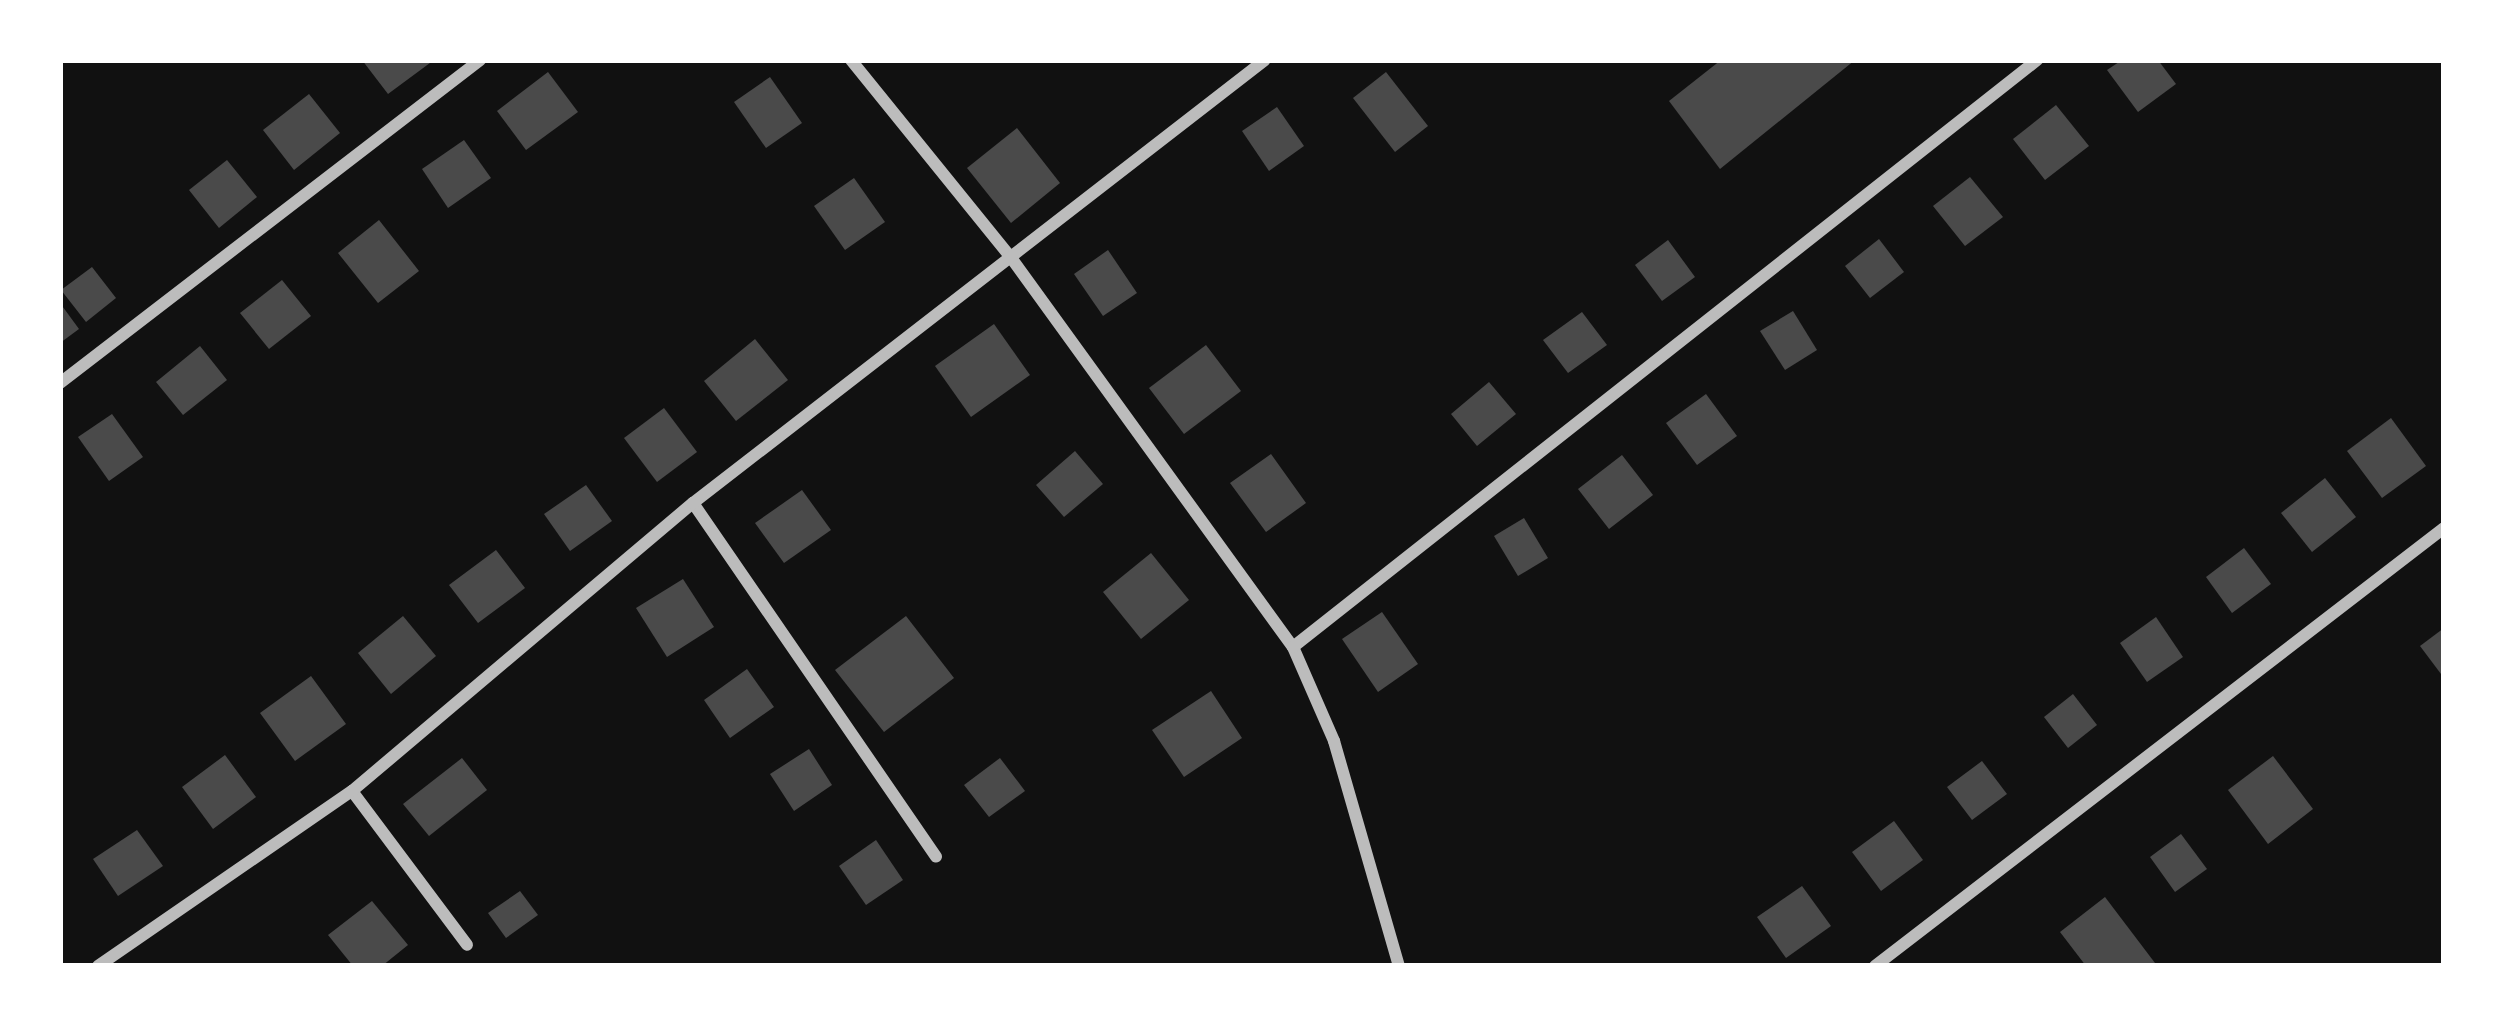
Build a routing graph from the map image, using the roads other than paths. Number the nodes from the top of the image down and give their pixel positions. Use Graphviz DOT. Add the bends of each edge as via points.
graph roads {
  1 [pos="480,60"];
  2 [pos="850,60"];
  3 [pos="1265,60"];
  4 [pos="2037,60"];
  5 [pos="1012,259"];
  6 [pos="60,383"];
  7 [pos="693,503"];
  8 [pos="2444,527"];
  9 [pos="1292,647"];
  10 [pos="352,791"];
  11 [pos="937,857"];
  12 [pos="467,945"];
  13 [pos="98,966"];
  14 [pos="1399,966"];
  15 [pos="1875,966"];
  1 -- 6 [label="street"];
  2 -- 5 [label="street"];
  3 -- 5 [label="street"];
  4 -- 9 [label="street"];
  5 -- 7 [label="street"];
  5 -- 9 [label="street"];
  7 -- 10 [label="street"];
  7 -- 11 [label="street"];
  8 -- 15 [label="street"];
  9 -- 14 [label="street" via="1334,741"];
  10 -- 12 [label="street"];
  10 -- 13 [label="street"];
}
